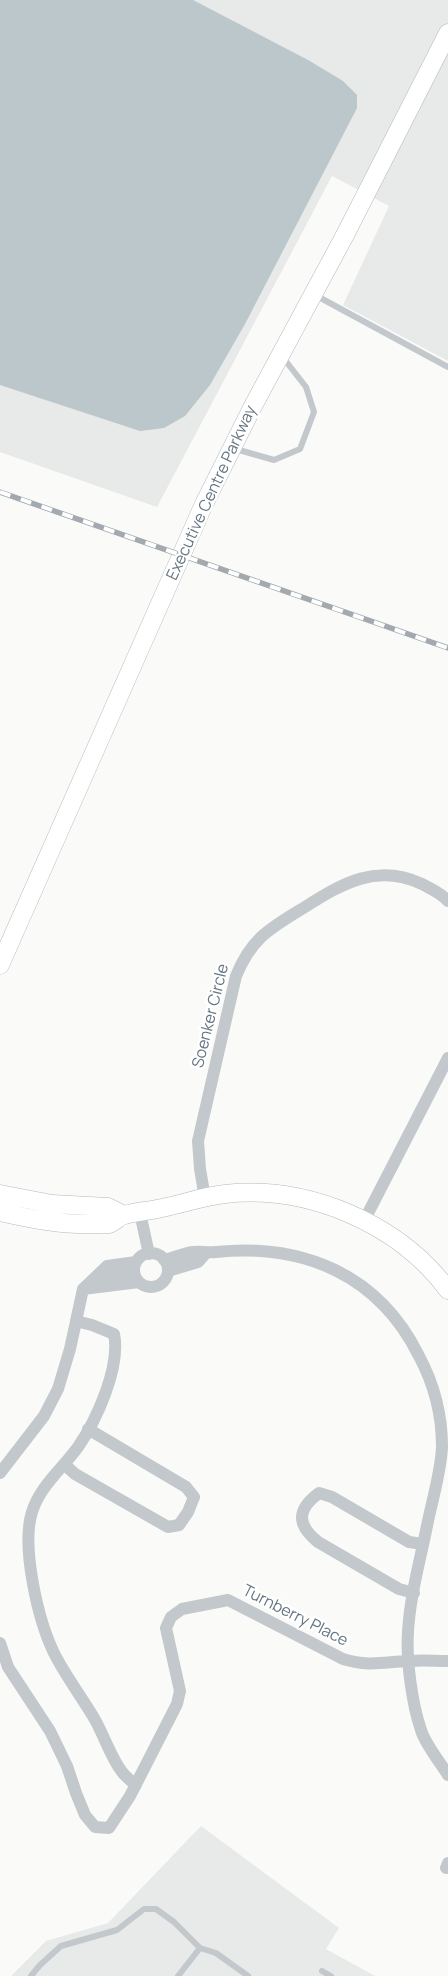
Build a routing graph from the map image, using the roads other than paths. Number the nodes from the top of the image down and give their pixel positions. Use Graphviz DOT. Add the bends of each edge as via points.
graph roads {
  1 [pos="448,33"];
  2 [pos="313,294"];
  3 [pos="280,354"];
  4 [pos="448,367"];
  5 [pos="232,448"];
  6 [pos="448,901"];
  7 [pos="0,965"];
  8 [pos="448,1058"];
  9 [pos="0,1194"];
  10 [pos="205,1198"];
  11 [pos="0,1212"];
  12 [pos="132,1214"];
  13 [pos="364,1220"];
  14 [pos="149,1254"];
  15 [pos="166,1266"];
  16 [pos="136,1272"];
  17 [pos="83,1289"];
  18 [pos="448,1290"];
  19 [pos="76,1321"];
  20 [pos="88,1429"];
  21 [pos="64,1464"];
  22 [pos="0,1473"];
  23 [pos="424,1544"];
  24 [pos="414,1593"];
  25 [pos="0,1643"];
  26 [pos="409,1660"];
  27 [pos="448,1661"];
  28 [pos="448,1775"];
  29 [pos="136,1785"];
  30 [pos="200,1948"];
  31 [pos="322,1971"];
  32 [pos="31,1976"];
  33 [pos="178,1976"];
  34 [pos="248,1976"];
  35 [pos="331,1976"];
  1 -- 2 [label="street, Executive Centre Parkway"];
  2 -- 3 [label="street, Executive Centre Parkway"];
  2 -- 4 [label="lane"];
  3 -- 5 [label="street, Executive Centre Parkway"];
  3 -- 5 [label="lane" via="306,387 314,412 300,449 274,460"];
  5 -- 7 [label="street, Executive Centre Parkway" via="145,635"];
  6 -- 10 [label="street, Soenker Circle" via="410,879 369,876 335,888 255,942 236,976 200,1133 198,1155"];
  8 -- 13 [label="street"];
  9 -- 12 [label="street" via="52,1204 108,1207"];
  10 -- 12 [label="street"];
  10 -- 13 [label="street" via="254,1192 286,1196 314,1201"];
  11 -- 12 [label="street" via="76,1225 110,1224"];
  12 -- 14 [label="street"];
  13 -- 18 [label="street" via="393,1237"];
  14 -- 15 [label="street" via="155,1254"];
  14 -- 16 [label="street" via="144,1255"];
  15 -- 16 [label="street" via="164,1281 160,1285 148,1287"];
  15 -- 23 [label="street" via="194,1252 275,1252 340,1271 366,1288 393,1313 430,1376 440,1412 442,1447"];
  16 -- 17 [label="street"];
  16 -- 17 [label="street" via="107,1266"];
  17 -- 19 [label="street"];
  19 -- 20 [label="street" via="114,1334 117,1346 102,1402"];
  19 -- 22 [label="street" via="58,1389 44,1416"];
  20 -- 21 [label="street"];
  20 -- 21 [label="street" via="186,1487 194,1497 188,1512 179,1525 168,1527 75,1474"];
  21 -- 29 [label="street" via="42,1491 32,1512 28,1539 44,1631 122,1772"];
  23 -- 24 [label="street"];
  23 -- 24 [label="street" via="409,1542 332,1497 319,1493 303,1511 301,1523 307,1534 399,1590"];
  24 -- 26 [label="street" via="408,1632"];
  25 -- 29 [label="street, Turnberry Place" via="8,1667 50,1731 86,1815 95,1827 109,1828"];
  26 -- 27 [label="street, Turnberry Place"];
  26 -- 28 [label="street" via="421,1732"];
  26 -- 29 [label="street, Turnberry Place" via="376,1665 343,1659 228,1600 182,1609 171,1617 166,1628 180,1691 177,1704"];
  30 -- 32 [label="lane" via="156,1909 144,1909 117,1930 61,1946"];
  30 -- 33 [label="lane"];
  30 -- 34 [label="lane" via="216,1953"];
  31 -- 35 [label="lane"];
}
